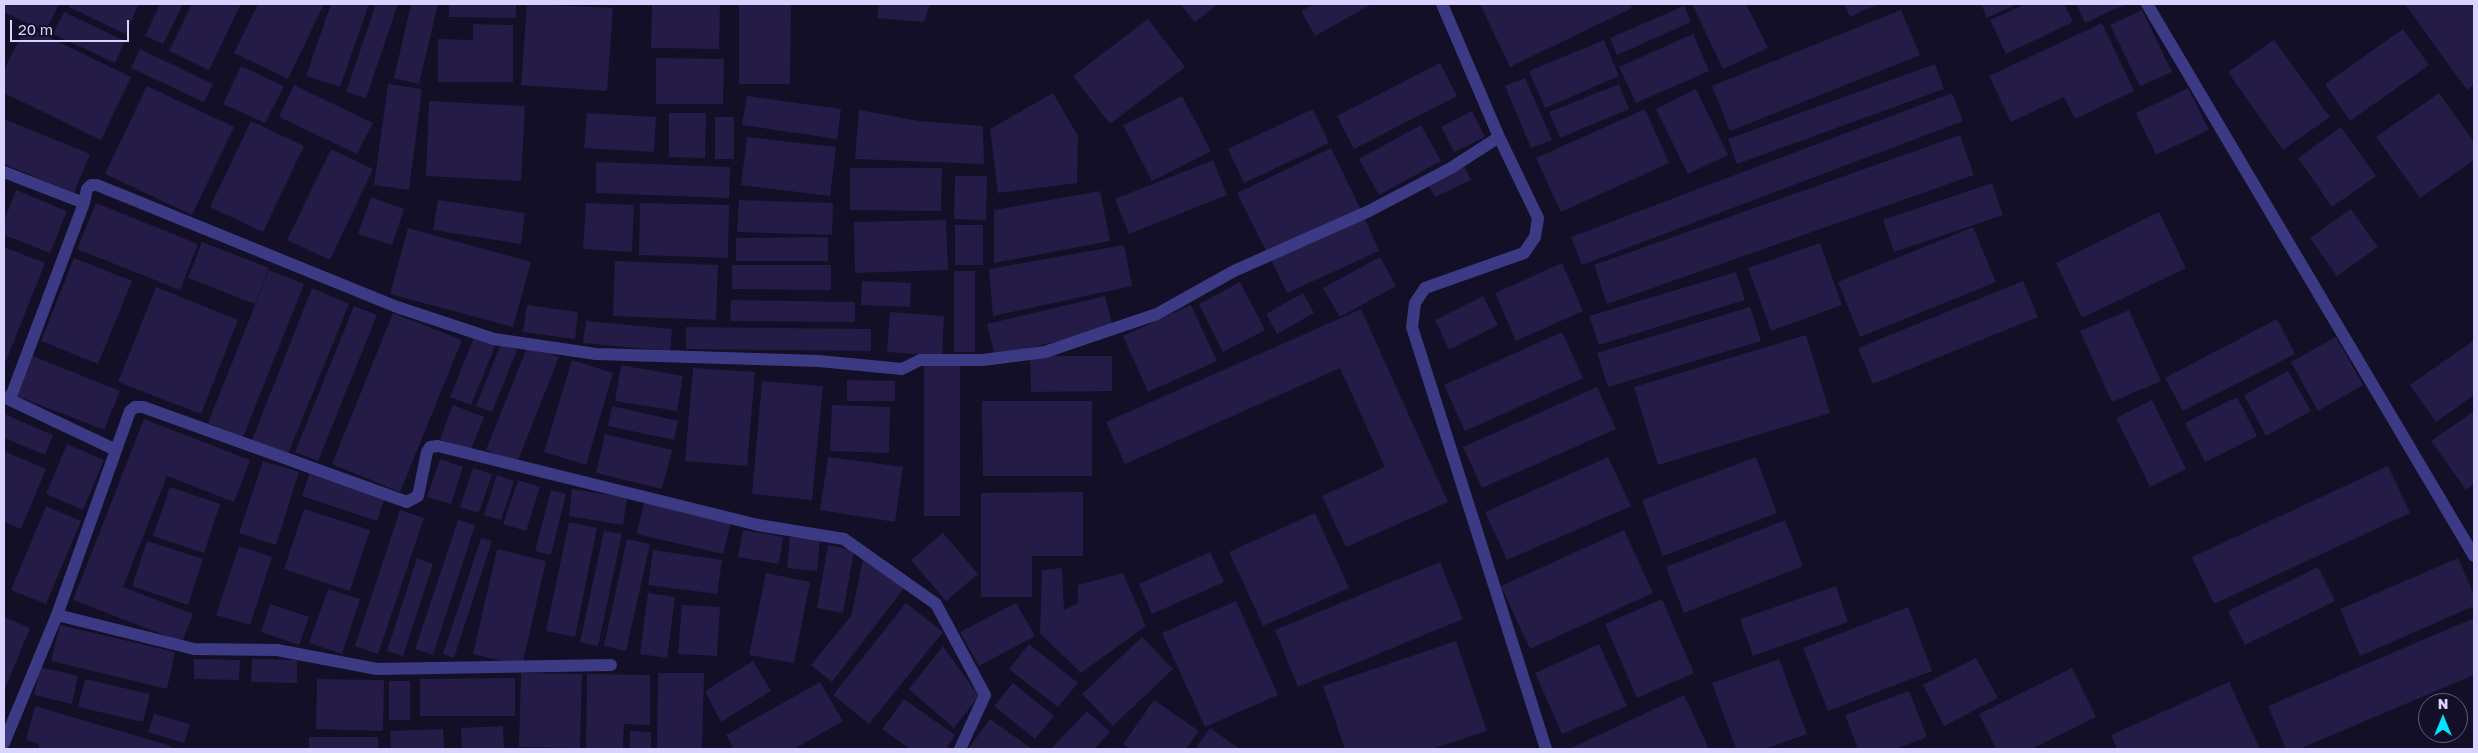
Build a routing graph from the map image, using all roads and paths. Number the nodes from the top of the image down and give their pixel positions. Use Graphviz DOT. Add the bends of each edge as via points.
graph roads {
  1 [pos="1442,4"];
  2 [pos="2147,4"];
  3 [pos="1499,137"];
  4 [pos="4,172"];
  5 [pos="84,203"];
  6 [pos="7,398"];
  7 [pos="116,450"];
  8 [pos="2474,556"];
  9 [pos="58,615"];
  10 [pos="611,666"];
  11 [pos="4,743"];
  12 [pos="960,749"];
  13 [pos="1546,749"];
  1 -- 3 [label="street"];
  2 -- 8 [label="street"];
  3 -- 5 [label="street" via="1450,168 1369,211 1234,271 1157,314 1044,352 983,360 920,360 902,369 818,361 596,354 494,339 397,307 97,185 87,189"];
  3 -- 13 [label="street" via="1538,218 1535,237 1524,253 1425,288 1415,303 1412,327"];
  4 -- 5 [label="street"];
  5 -- 6 [label="street"];
  6 -- 7 [label="street"];
  7 -- 9 [label="street"];
  7 -- 12 [label="street" via="130,411 144,407 407,502 418,496 427,452 430,447 438,446 758,526 844,539 936,604 985,695"];
  9 -- 10 [label="street" via="194,649 277,650 377,669"];
  9 -- 11 [label="street"];
}
